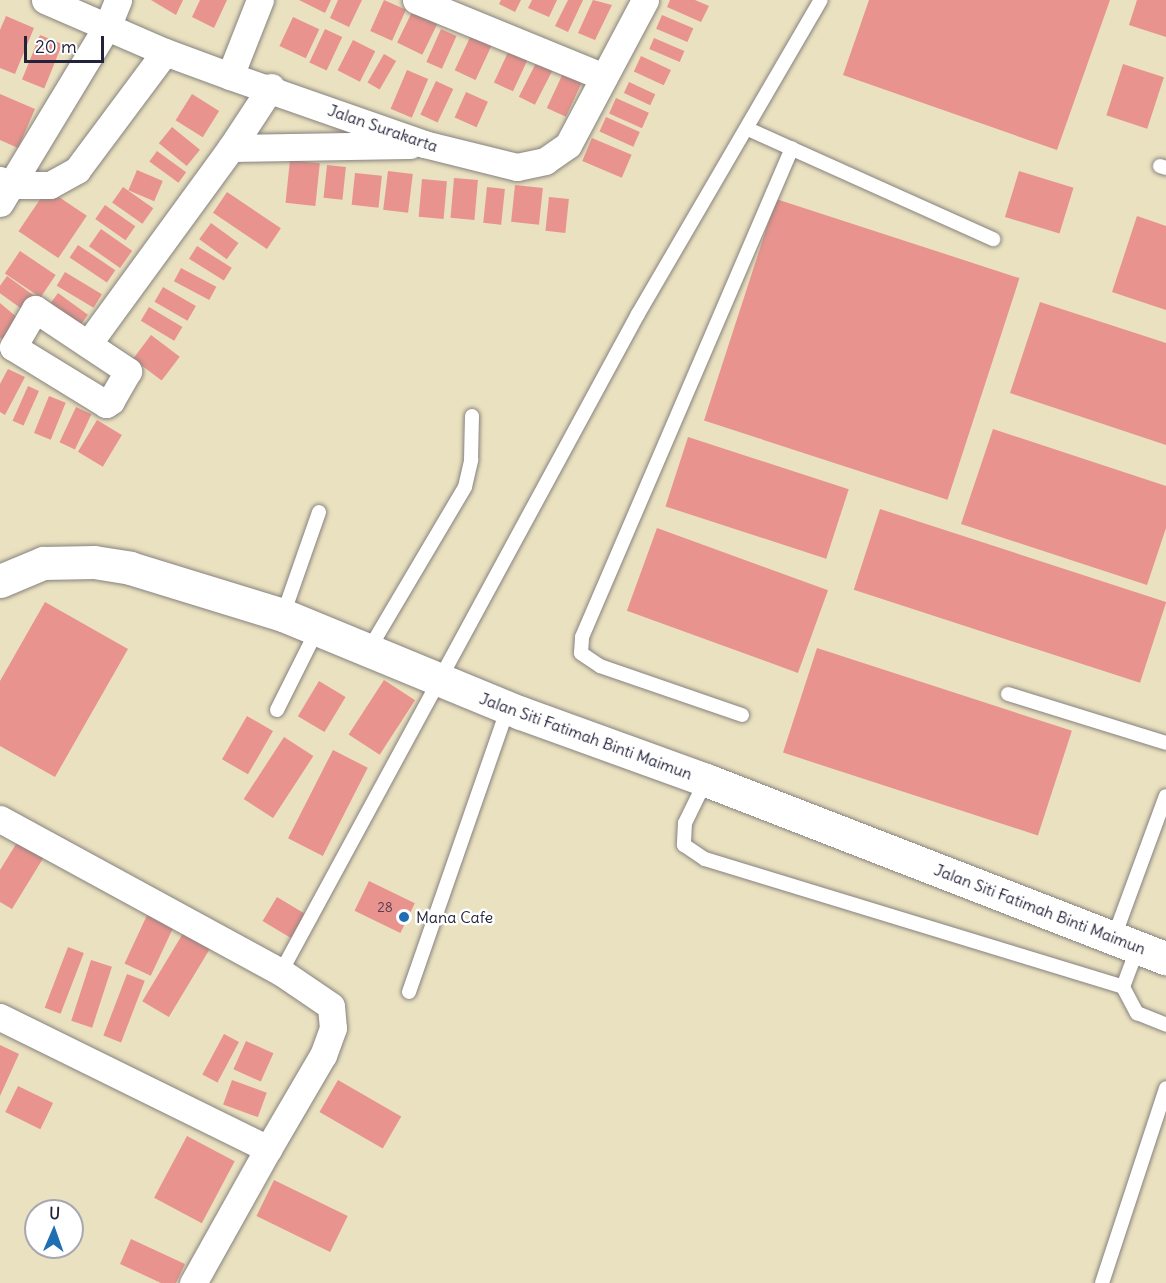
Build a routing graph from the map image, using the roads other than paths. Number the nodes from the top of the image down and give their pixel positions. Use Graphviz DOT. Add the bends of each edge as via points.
graph roads {
  1 [pos="45,0"];
  2 [pos="118,0"];
  3 [pos="260,0"];
  4 [pos="416,0"];
  5 [pos="645,0"];
  6 [pos="821,0"];
  7 [pos="108,25"];
  8 [pos="165,52"];
  9 [pos="230,76"];
  10 [pos="604,77"];
  11 [pos="271,87"];
  12 [pos="748,129"];
  13 [pos="424,144"];
  14 [pos="231,148"];
  15 [pos="792,148"];
  16 [pos="4,189"];
  17 [pos="993,239"];
  18 [pos="88,344"];
  19 [pos="472,416"];
  20 [pos="319,512"];
  21 [pos="0,581"];
  22 [pos="283,615"];
  23 [pos="317,630"];
  24 [pos="368,651"];
  25 [pos="440,680"];
  26 [pos="1008,694"];
  27 [pos="508,708"];
  28 [pos="277,710"];
  29 [pos="742,715"];
  30 [pos="1166,743"];
  31 [pos="705,780"];
  32 [pos="1166,796"];
  33 [pos="0,819"];
  34 [pos="1149,949"];
  35 [pos="281,972"];
  36 [pos="1123,987"];
  37 [pos="409,992"];
  38 [pos="0,1017"];
  39 [pos="1166,1025"];
  40 [pos="1166,1088"];
  41 [pos="268,1149"];
  42 [pos="193,1283"];
  43 [pos="1102,1283"];
  1 -- 7 [label="street, Jalan Surakarta"];
  2 -- 7 [label="street"];
  3 -- 9 [label="street"];
  4 -- 10 [label="street"];
  5 -- 10 [label="street, Jalan Surakarta"];
  6 -- 12 [label="lane"];
  7 -- 8 [label="street, Jalan Surakarta"];
  7 -- 16 [label="street"];
  8 -- 9 [label="street, Jalan Surakarta"];
  8 -- 16 [label="street" via="77,170 50,185"];
  9 -- 11 [label="street, Jalan Surakarta"];
  10 -- 13 [label="street, Jalan Surakarta" via="568,145 531,167"];
  11 -- 13 [label="street, Jalan Surakarta"];
  11 -- 14 [label="street"];
  12 -- 15 [label="lane"];
  12 -- 25 [label="lane" via="638,314"];
  13 -- 14 [label="street"];
  14 -- 18 [label="street"];
  15 -- 17 [label="lane"];
  15 -- 29 [label="lane" via="582,638 581,653 600,666"];
  19 -- 24 [label="lane" via="471,460 465,487"];
  20 -- 22 [label="lane"];
  21 -- 22 [label="street, Jalan Siti Fatimah Binti Maimun" via="44,563 94,562 130,568"];
  22 -- 23 [label="street, Jalan Siti Fatimah Binti Maimun"];
  23 -- 24 [label="street, Jalan Siti Fatimah Binti Maimun"];
  23 -- 28 [label="lane"];
  24 -- 25 [label="street, Jalan Siti Fatimah Binti Maimun"];
  25 -- 27 [label="street, Jalan Siti Fatimah Binti Maimun"];
  25 -- 35 [label="lane"];
  26 -- 30 [label="lane"];
  27 -- 31 [label="street, Jalan Siti Fatimah Binti Maimun"];
  27 -- 37 [label="lane"];
  31 -- 34 [label="street, Jalan Siti Fatimah Binti Maimun"];
  31 -- 36 [label="lane" via="685,823 684,845 705,859"];
  32 -- 34 [label="lane"];
  33 -- 35 [label="street"];
  34 -- 36 [label="lane"];
  35 -- 41 [label="street" via="331,1006 333,1028 323,1055"];
  36 -- 39 [label="lane" via="1137,1013"];
  38 -- 41 [label="street"];
  40 -- 43 [label="lane"];
  41 -- 42 [label="street"];
}
